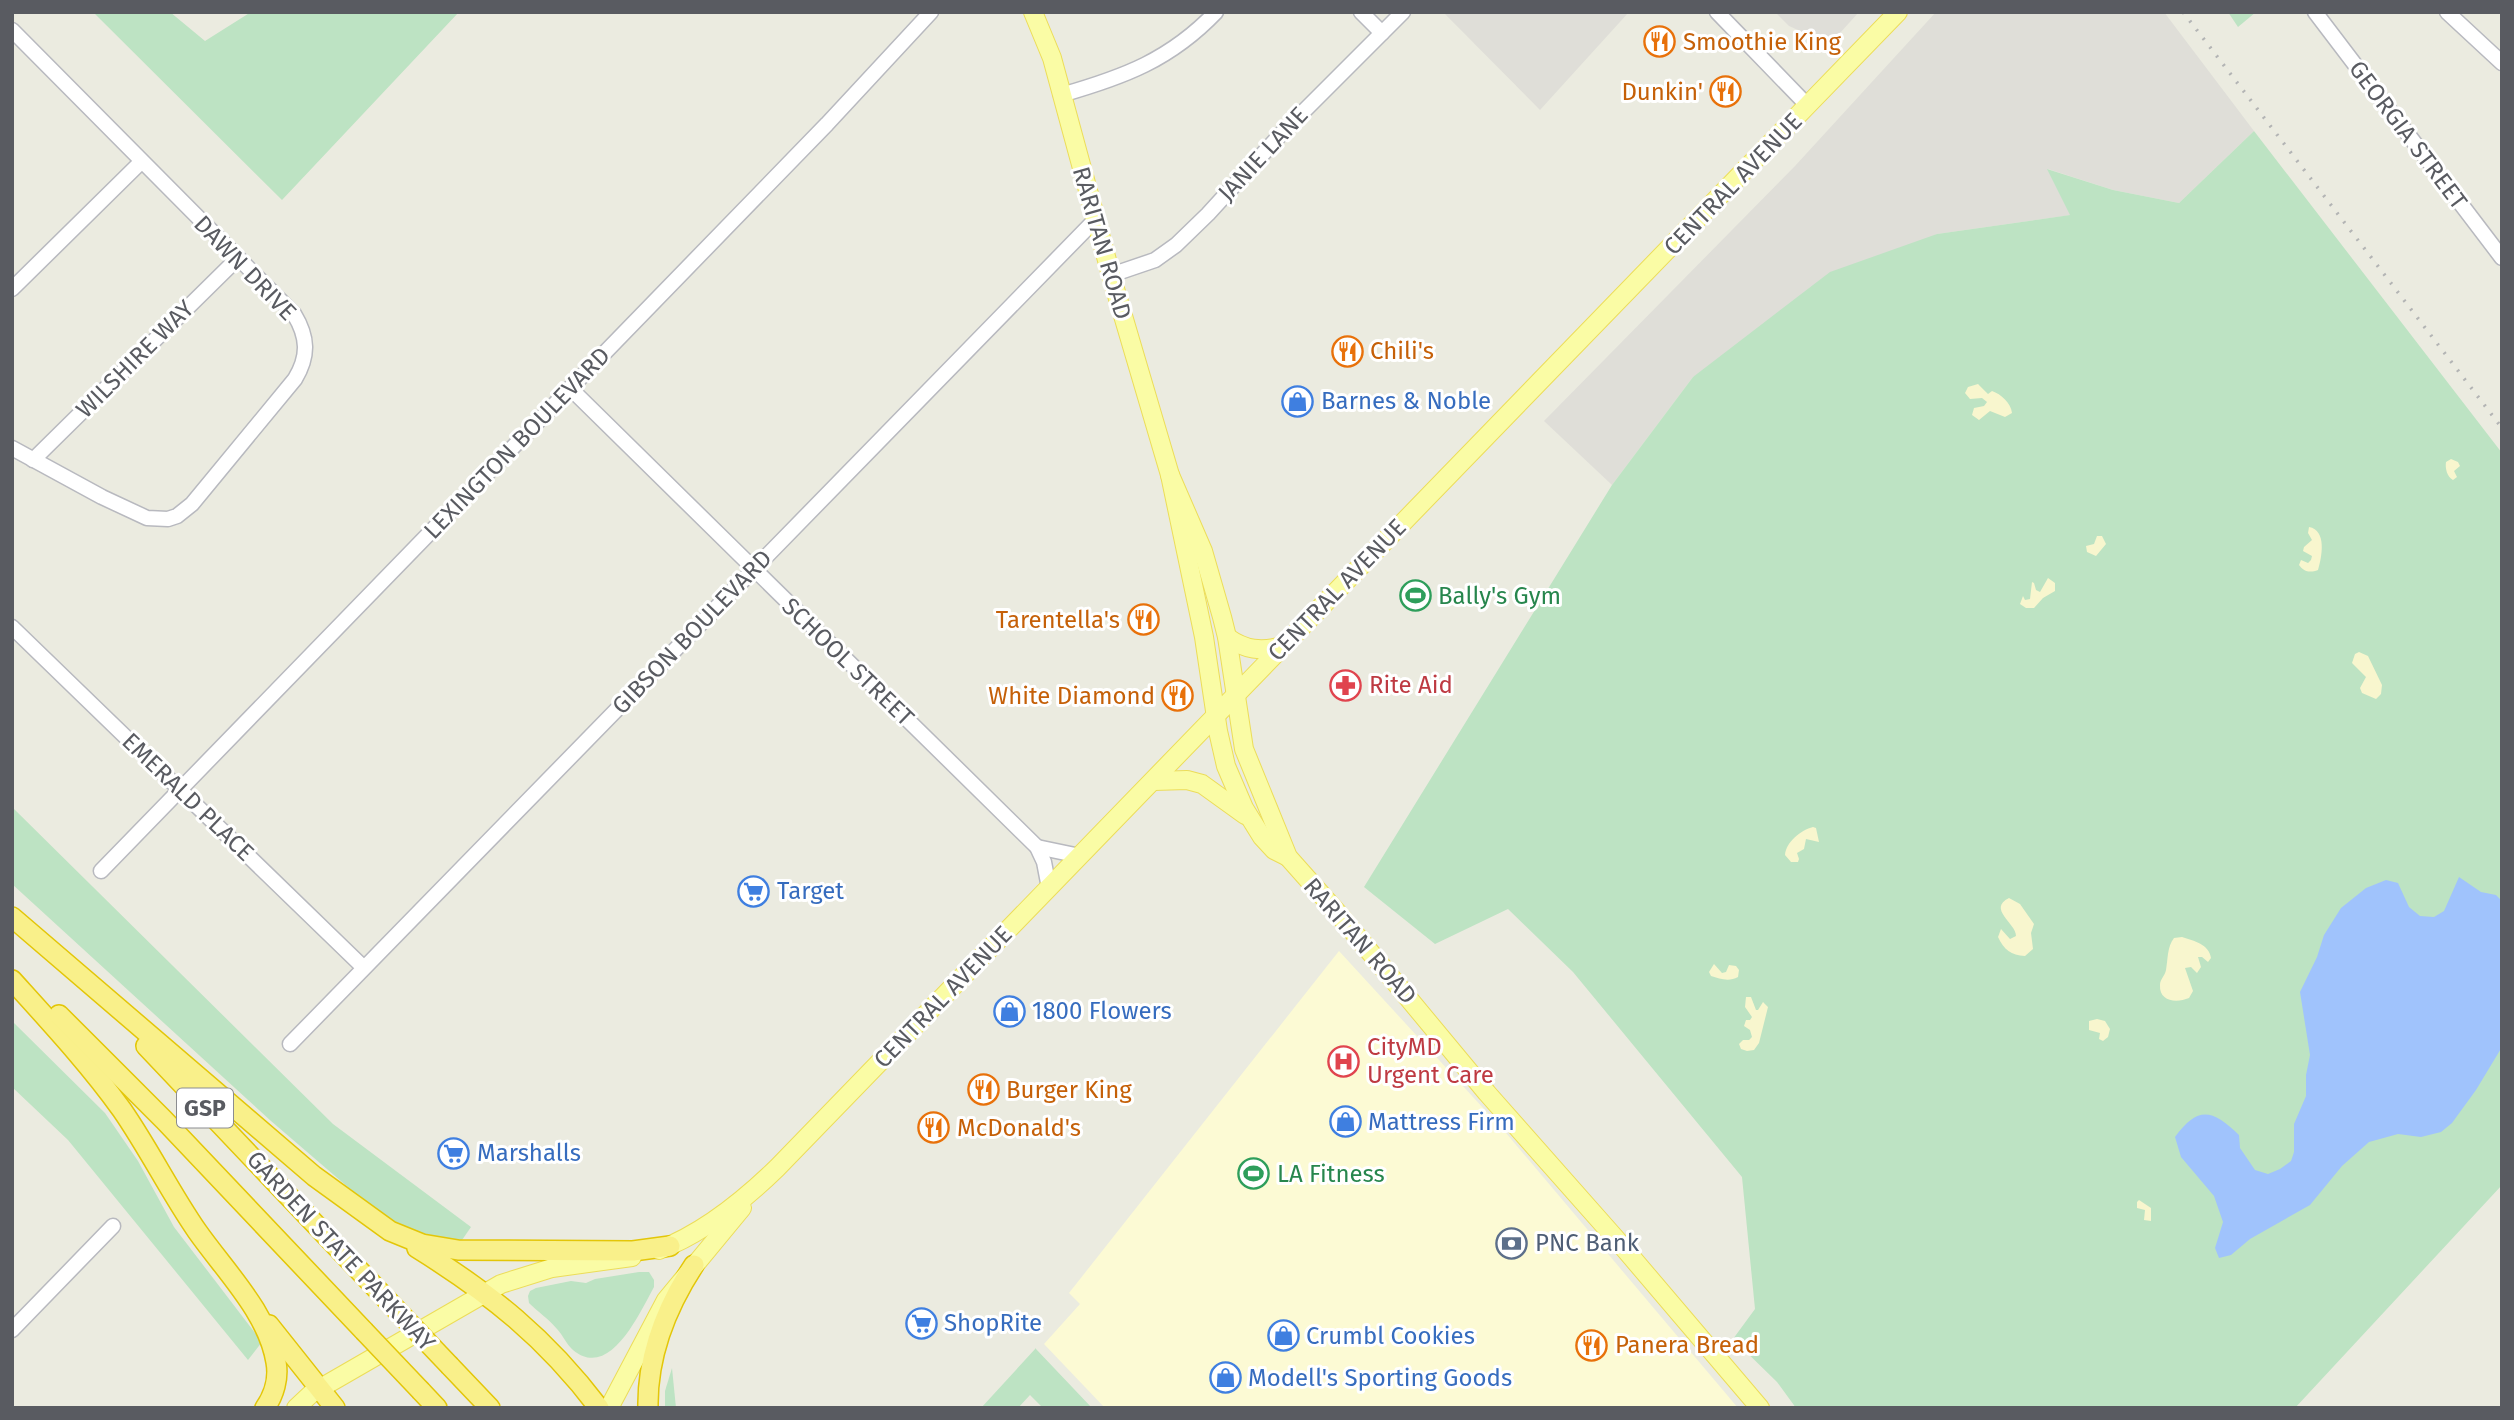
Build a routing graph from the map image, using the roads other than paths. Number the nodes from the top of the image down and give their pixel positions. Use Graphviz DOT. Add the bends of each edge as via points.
graph roads {
  1 [pos="931,12"];
  2 [pos="1033,12"];
  3 [pos="1216,12"];
  4 [pos="1361,12"];
  5 [pos="1403,12"];
  6 [pos="1717,12"];
  7 [pos="1898,12"];
  8 [pos="2315,12"];
  9 [pos="2447,12"];
  10 [pos="12,30"];
  11 [pos="1382,33"];
  12 [pos="2502,63"];
  13 [pos="1061,95"];
  14 [pos="1808,106"];
  15 [pos="141,162"];
  16 [pos="1095,220"];
  17 [pos="238,258"];
  18 [pos="2502,258"];
  19 [pos="1111,275"];
  20 [pos="12,289"];
  21 [pos="570,388"];
  22 [pos="12,448"];
  23 [pos="33,460"];
  24 [pos="1170,475"];
  25 [pos="754,569"];
  26 [pos="12,627"];
  27 [pos="1227,637"];
  28 [pos="1283,646"];
  29 [pos="1235,695"];
  30 [pos="1216,716"];
  31 [pos="1154,781"];
  32 [pos="181,790"];
  33 [pos="1250,819"];
  34 [pos="1038,847"];
  35 [pos="1080,856"];
  36 [pos="1288,857"];
  37 [pos="100,871"];
  38 [pos="1049,888"];
  39 [pos="12,918"];
  40 [pos="363,967"];
  41 [pos="12,972"];
  42 [pos="12,980"];
  43 [pos="290,1044"];
  44 [pos="777,1168"];
  45 [pos="114,1226"];
  46 [pos="390,1231"];
  47 [pos="670,1246"];
  48 [pos="694,1265"];
  49 [pos="238,1286"];
  50 [pos="485,1292"];
  51 [pos="12,1330"];
  52 [pos="321,1388"];
  53 [pos="265,1408"];
  54 [pos="296,1408"];
  55 [pos="335,1408"];
  56 [pos="437,1408"];
  57 [pos="490,1408"];
  58 [pos="599,1408"];
  59 [pos="609,1408"];
  60 [pos="648,1408"];
  61 [pos="1760,1408"];
  1 -- 21 [label="street, LEXINGTON BOULEVARD"];
  2 -- 13 [label="main road, RARITAN ROAD"];
  3 -- 13 [label="street" via="1199,30 1152,62 1116,79"];
  4 -- 11 [label="street"];
  5 -- 11 [label="street, JANIE LANE"];
  6 -- 14 [label="street"];
  7 -- 14 [label="main road, CENTRAL AVENUE"];
  8 -- 18 [label="street, GEORGIA STREET"];
  9 -- 12 [label="street"];
  10 -- 15 [label="street, DAWN DRIVE"];
  11 -- 19 [label="street, JANIE LANE" via="1176,244 1155,260"];
  13 -- 16 [label="main road, RARITAN ROAD"];
  14 -- 28 [label="main road, CENTRAL AVENUE"];
  15 -- 17 [label="street, DAWN DRIVE"];
  15 -- 20 [label="street"];
  16 -- 19 [label="main road, RARITAN ROAD"];
  16 -- 25 [label="street, GIBSON BOULEVARD"];
  17 -- 23 [label="street, WILSHIRE WAY"];
  17 -- 23 [label="street, DAWN DRIVE" via="294,314 305,339 304,359 295,379 192,504 177,516 147,519"];
  19 -- 24 [label="main road, RARITAN ROAD"];
  21 -- 25 [label="street, SCHOOL STREET"];
  21 -- 32 [label="street, LEXINGTON BOULEVARD"];
  22 -- 23 [label="street, DAWN DRIVE"];
  24 -- 27 [label="main road, RARITAN ROAD" via="1203,551"];
  24 -- 30 [label="main road, RARITAN ROAD"];
  25 -- 34 [label="street, SCHOOL STREET"];
  25 -- 40 [label="street, GIBSON BOULEVARD"];
  26 -- 32 [label="street, EMERALD PLACE"];
  27 -- 28 [label="main road" via="1257,650"];
  27 -- 29 [label="main road, RARITAN ROAD"];
  28 -- 29 [label="main road, CENTRAL AVENUE"];
  29 -- 30 [label="main road, CENTRAL AVENUE"];
  29 -- 36 [label="main road, RARITAN ROAD" via="1246,756"];
  30 -- 31 [label="main road, CENTRAL AVENUE"];
  30 -- 33 [label="main road, RARITAN ROAD" via="1226,766"];
  31 -- 33 [label="main road" via="1202,784"];
  31 -- 35 [label="main road, CENTRAL AVENUE"];
  32 -- 37 [label="street, LEXINGTON BOULEVARD"];
  32 -- 40 [label="street, EMERALD PLACE"];
  33 -- 36 [label="main road, RARITAN ROAD" via="1268,845"];
  34 -- 35 [label="street"];
  34 -- 38 [label="street, SCHOOL STREET"];
  35 -- 38 [label="main road, CENTRAL AVENUE"];
  36 -- 61 [label="main road, RARITAN ROAD"];
  38 -- 44 [label="main road, CENTRAL AVENUE"];
  39 -- 46 [label="highway" via="314,1176"];
  39 -- 57 [label="highway, GARDEN STATE PARKWAY / GSP, bridge" via="157,1057"];
  40 -- 43 [label="street, GIBSON BOULEVARD"];
  41 -- 56 [label="highway, GARDEN STATE PARKWAY / GSP, bridge" via="164,1120"];
  42 -- 49 [label="highway" via="120,1107 192,1224"];
  44 -- 47 [label="main road, CENTRAL AVENUE" via="725,1212"];
  44 -- 48 [label="main road, CENTRAL AVENUE"];
  45 -- 51 [label="street"];
  46 -- 47 [label="highway" via="422,1244 458,1250 633,1251"];
  46 -- 50 [label="highway"];
  47 -- 50 [label="main road, CENTRAL AVENUE" via="627,1258 540,1270"];
  48 -- 59 [label="main road, CENTRAL AVENUE" via="653,1320"];
  48 -- 60 [label="highway" via="659,1336 650,1371"];
  49 -- 52 [label="highway"];
  49 -- 53 [label="highway" via="258,1318 276,1362 274,1388"];
  50 -- 52 [label="main road, CENTRAL AVENUE"];
  50 -- 58 [label="highway" via="554,1354"];
  52 -- 54 [label="main road, CENTRAL AVENUE"];
  52 -- 55 [label="highway"];
}
